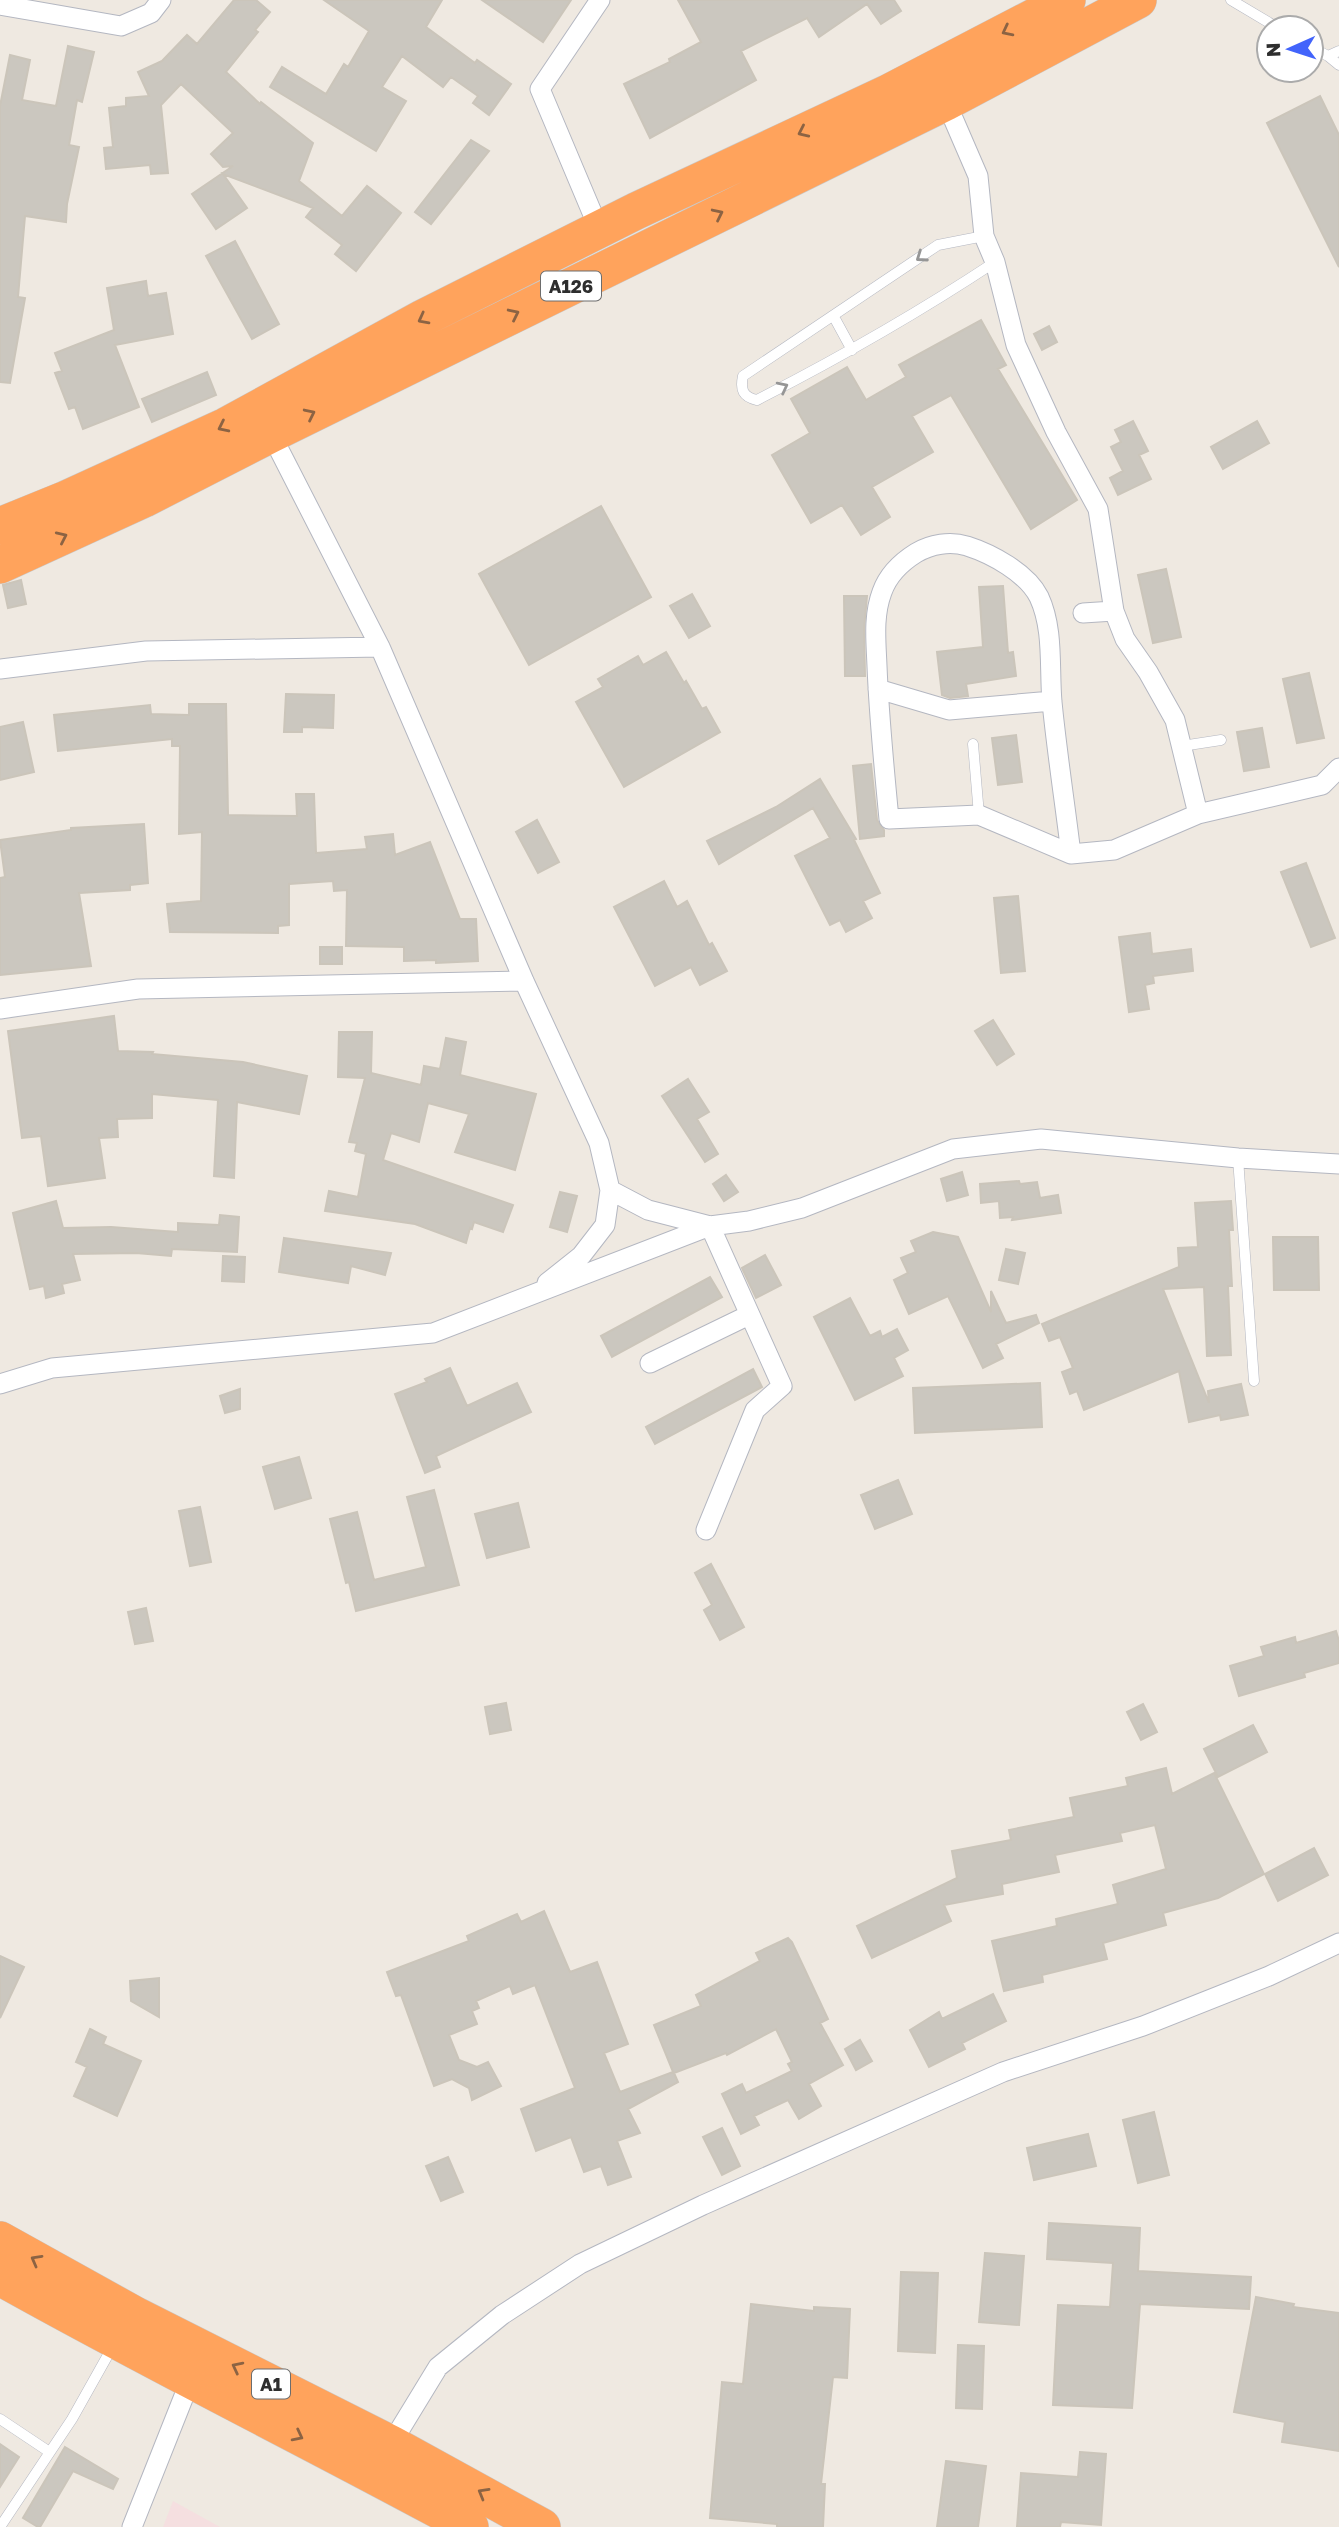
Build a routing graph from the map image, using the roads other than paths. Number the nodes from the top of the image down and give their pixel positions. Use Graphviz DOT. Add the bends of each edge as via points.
graph roads {
  1 [pos="162,0"];
  2 [pos="600,0"];
  3 [pos="1067,0"];
  4 [pos="1138,0"];
  5 [pos="1231,0"];
  6 [pos="0,5"];
  7 [pos="1255,14"];
  8 [pos="1339,51"];
  9 [pos="1325,55"];
  10 [pos="1328,57"];
  11 [pos="1339,65"];
  12 [pos="946,102"];
  13 [pos="599,229"];
  14 [pos="984,236"];
  15 [pos="995,262"];
  16 [pos="834,317"];
  17 [pos="852,350"];
  18 [pos="271,433"];
  19 [pos="0,526"];
  20 [pos="0,565"];
  21 [pos="1114,611"];
  22 [pos="1083,613"];
  23 [pos="380,647"];
  24 [pos="0,669"];
  25 [pos="878,689"];
  26 [pos="1052,701"];
  27 [pos="1221,740"];
  28 [pos="973,744"];
  29 [pos="1182,746"];
  30 [pos="1339,768"];
  31 [pos="1198,814"];
  32 [pos="979,815"];
  33 [pos="1071,854"];
  34 [pos="524,981"];
  35 [pos="0,1009"];
  36 [pos="1238,1158"];
  37 [pos="1339,1164"];
  38 [pos="610,1190"];
  39 [pos="710,1227"];
  40 [pos="529,1297"];
  41 [pos="748,1315"];
  42 [pos="650,1363"];
  43 [pos="1254,1381"];
  44 [pos="0,1384"];
  45 [pos="706,1530"];
  46 [pos="1339,1943"];
  47 [pos="0,2240"];
  48 [pos="0,2277"];
  49 [pos="116,2342"];
  50 [pos="190,2381"];
  51 [pos="0,2419"];
  52 [pos="391,2444"];
  53 [pos="48,2451"];
  54 [pos="0,2527"];
  55 [pos="132,2527"];
  56 [pos="470,2527"];
  57 [pos="542,2527"];
  1 -- 6 [label="street" via="151,13 121,26"];
  2 -- 13 [label="street" via="540,89"];
  3 -- 13 [label="highway, A126, one-way" via="888,93"];
  4 -- 12 [label="highway, A126"];
  5 -- 7 [label="lane"];
  8 -- 10 [label="lane"];
  9 -- 10 [label="lane"];
  10 -- 11 [label="lane"];
  12 -- 14 [label="street" via="978,176"];
  18 -- 12 [label="highway, A126, one-way"];
  13 -- 19 [label="highway, A126, one-way" via="226,426"];
  14 -- 15 [label="street"];
  14 -- 16 [label="lane, one-way" via="938,245"];
  15 -- 17 [label="lane"];
  15 -- 21 [label="street" via="1016,345 1098,509"];
  16 -- 17 [label="lane"];
  16 -- 17 [label="lane, one-way" via="743,376 744,394 757,400"];
  20 -- 18 [label="highway, A126, one-way" via="144,499"];
  18 -- 23 [label="street"];
  21 -- 22 [label="street"];
  21 -- 29 [label="street" via="1125,639 1175,720"];
  23 -- 24 [label="street" via="146,651"];
  23 -- 34 [label="street"];
  25 -- 26 [label="street" via="949,710"];
  25 -- 26 [label="street" via="876,618 887,581 921,551 954,544 993,558 1035,590 1044,610"];
  25 -- 32 [label="street" via="888,819"];
  26 -- 33 [label="street"];
  27 -- 29 [label="lane"];
  28 -- 32 [label="lane"];
  29 -- 31 [label="street"];
  30 -- 31 [label="street" via="1322,785"];
  31 -- 33 [label="street" via="1114,850"];
  32 -- 33 [label="street"];
  34 -- 35 [label="street" via="138,989"];
  34 -- 38 [label="street" via="600,1143"];
  36 -- 37 [label="street"];
  36 -- 39 [label="street" via="1041,1139 953,1149 802,1208"];
  36 -- 43 [label="lane"];
  38 -- 39 [label="street" via="648,1210"];
  38 -- 40 [label="street" via="605,1225 581,1256"];
  39 -- 40 [label="street"];
  39 -- 41 [label="street"];
  40 -- 44 [label="street" via="433,1333 52,1368"];
  41 -- 42 [label="street"];
  41 -- 45 [label="street" via="782,1386 755,1410"];
  46 -- 52 [label="street" via="1143,2026 1003,2073 580,2264 502,2315 438,2367"];
  52 -- 47 [label="highway, A1, one-way" via="135,2315"];
  48 -- 49 [label="highway, A1"];
  49 -- 50 [label="highway, A1"];
  49 -- 53 [label="lane"];
  50 -- 55 [label="street"];
  50 -- 56 [label="highway, A1, one-way"];
  51 -- 53 [label="lane"];
  57 -- 52 [label="highway, A1, one-way"];
  53 -- 54 [label="lane"];
}
